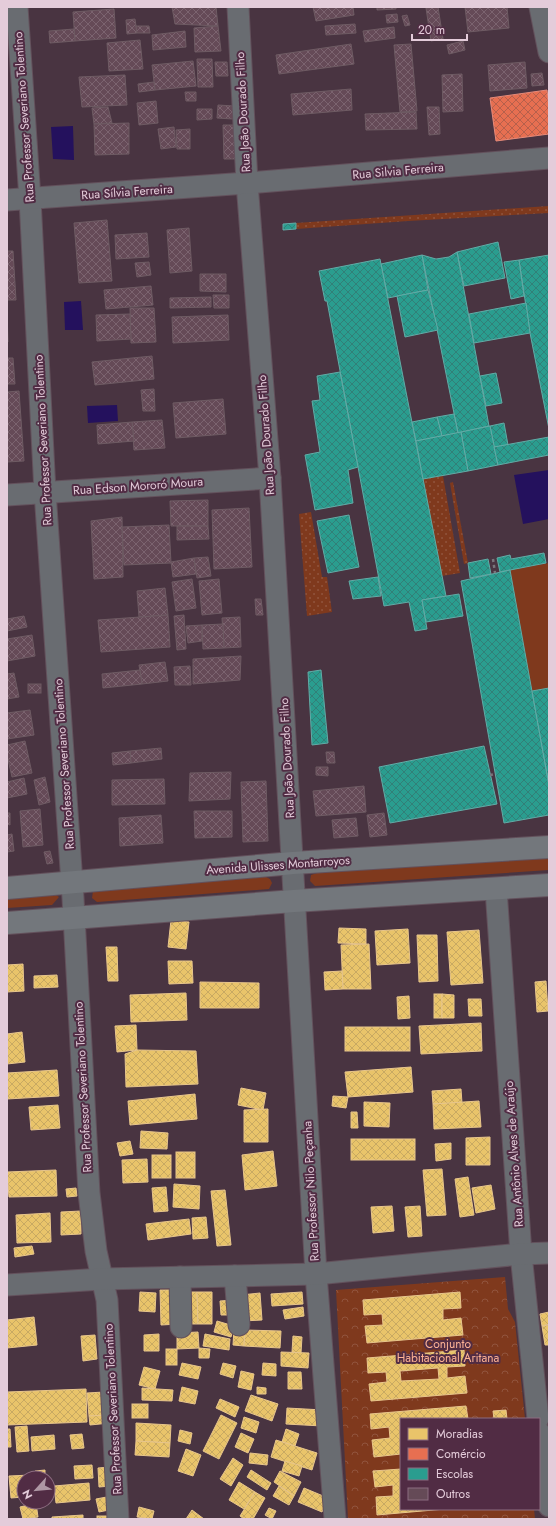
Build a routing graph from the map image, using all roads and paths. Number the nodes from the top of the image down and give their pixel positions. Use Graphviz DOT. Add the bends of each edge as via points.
graph roads {
  1 [pos="17,7"];
  2 [pos="238,7"];
  3 [pos="540,7"];
  4 [pos="549,52"];
  5 [pos="549,158"];
  6 [pos="247,183"];
  7 [pos="30,199"];
  8 [pos="7,200"];
  9 [pos="270,478"];
  10 [pos="45,492"];
  11 [pos="7,495"];
  12 [pos="493,559"];
  13 [pos="496,573"];
  14 [pos="490,774"];
  15 [pos="495,774"];
  16 [pos="549,847"];
  17 [pos="293,863"];
  18 [pos="72,882"];
  19 [pos="549,885"];
  20 [pos="7,888"];
  21 [pos="496,889"];
  22 [pos="294,902"];
  23 [pos="74,918"];
  24 [pos="7,923"];
  25 [pos="549,1253"];
  26 [pos="520,1254"];
  27 [pos="316,1274"];
  28 [pos="235,1276"];
  29 [pos="180,1277"];
  30 [pos="102,1279"];
  31 [pos="7,1285"];
  32 [pos="239,1325"];
  33 [pos="182,1327"];
  34 [pos="538,1418"];
  35 [pos="540,1436"];
  36 [pos="545,1456"];
  37 [pos="549,1506"];
  38 [pos="118,1519"];
  39 [pos="335,1519"];
  1 -- 7 [label="street, Rua Professor Severiano Tolentino"];
  2 -- 6 [label="street, Rua João Dourado Filho"];
  3 -- 4 [label="street"];
  5 -- 6 [label="street, Rua Silvia Ferreira"];
  6 -- 7 [label="street, Rua Sílvia Ferreira"];
  6 -- 9 [label="street, Rua João Dourado Filho"];
  7 -- 8 [label="street, Rua Sílvia Ferreira"];
  7 -- 10 [label="street, Rua Professor Severiano Tolentino"];
  9 -- 10 [label="street, Rua Edson Mororó Moura"];
  9 -- 17 [label="street, Rua João Dourado Filho"];
  10 -- 11 [label="street, Rua Edson Mororó Moura"];
  10 -- 18 [label="street, Rua Professor Severiano Tolentino"];
  12 -- 13 [label="path"];
  14 -- 15 [label="path"];
  16 -- 17 [label="main road, Avenida Ulisses Montarroyos"];
  17 -- 18 [label="main road, Avenida Ulisses Montarroyos"];
  17 -- 22 [label="street, Rua Professor Nilo Peçanha"];
  18 -- 20 [label="main road, Avenida Ulisses Montarroyos"];
  18 -- 23 [label="street, Rua Professor Severiano Tolentino"];
  19 -- 21 [label="main road"];
  21 -- 22 [label="main road"];
  21 -- 26 [label="street, Rua Antônio Alves de Araújo"];
  22 -- 23 [label="main road"];
  22 -- 27 [label="street, Rua Professor Nilo Peçanha"];
  23 -- 24 [label="main road"];
  23 -- 30 [label="street, Rua Professor Severiano Tolentino" via="89,1193"];
  25 -- 26 [label="street"];
  26 -- 27 [label="street"];
  26 -- 34 [label="street, Rua Antônio Alves de Araújo"];
  27 -- 28 [label="street"];
  27 -- 39 [label="street, Rua Professor Nilo Peçanha"];
  28 -- 29 [label="street"];
  28 -- 32 [label="street"];
  29 -- 30 [label="street"];
  29 -- 33 [label="street"];
  30 -- 31 [label="street"];
  30 -- 38 [label="street, Rua Professor Severiano Tolentino" via="107,1300 110,1336"];
  35 -- 36 [label="street"];
  36 -- 37 [label="street"];
}
